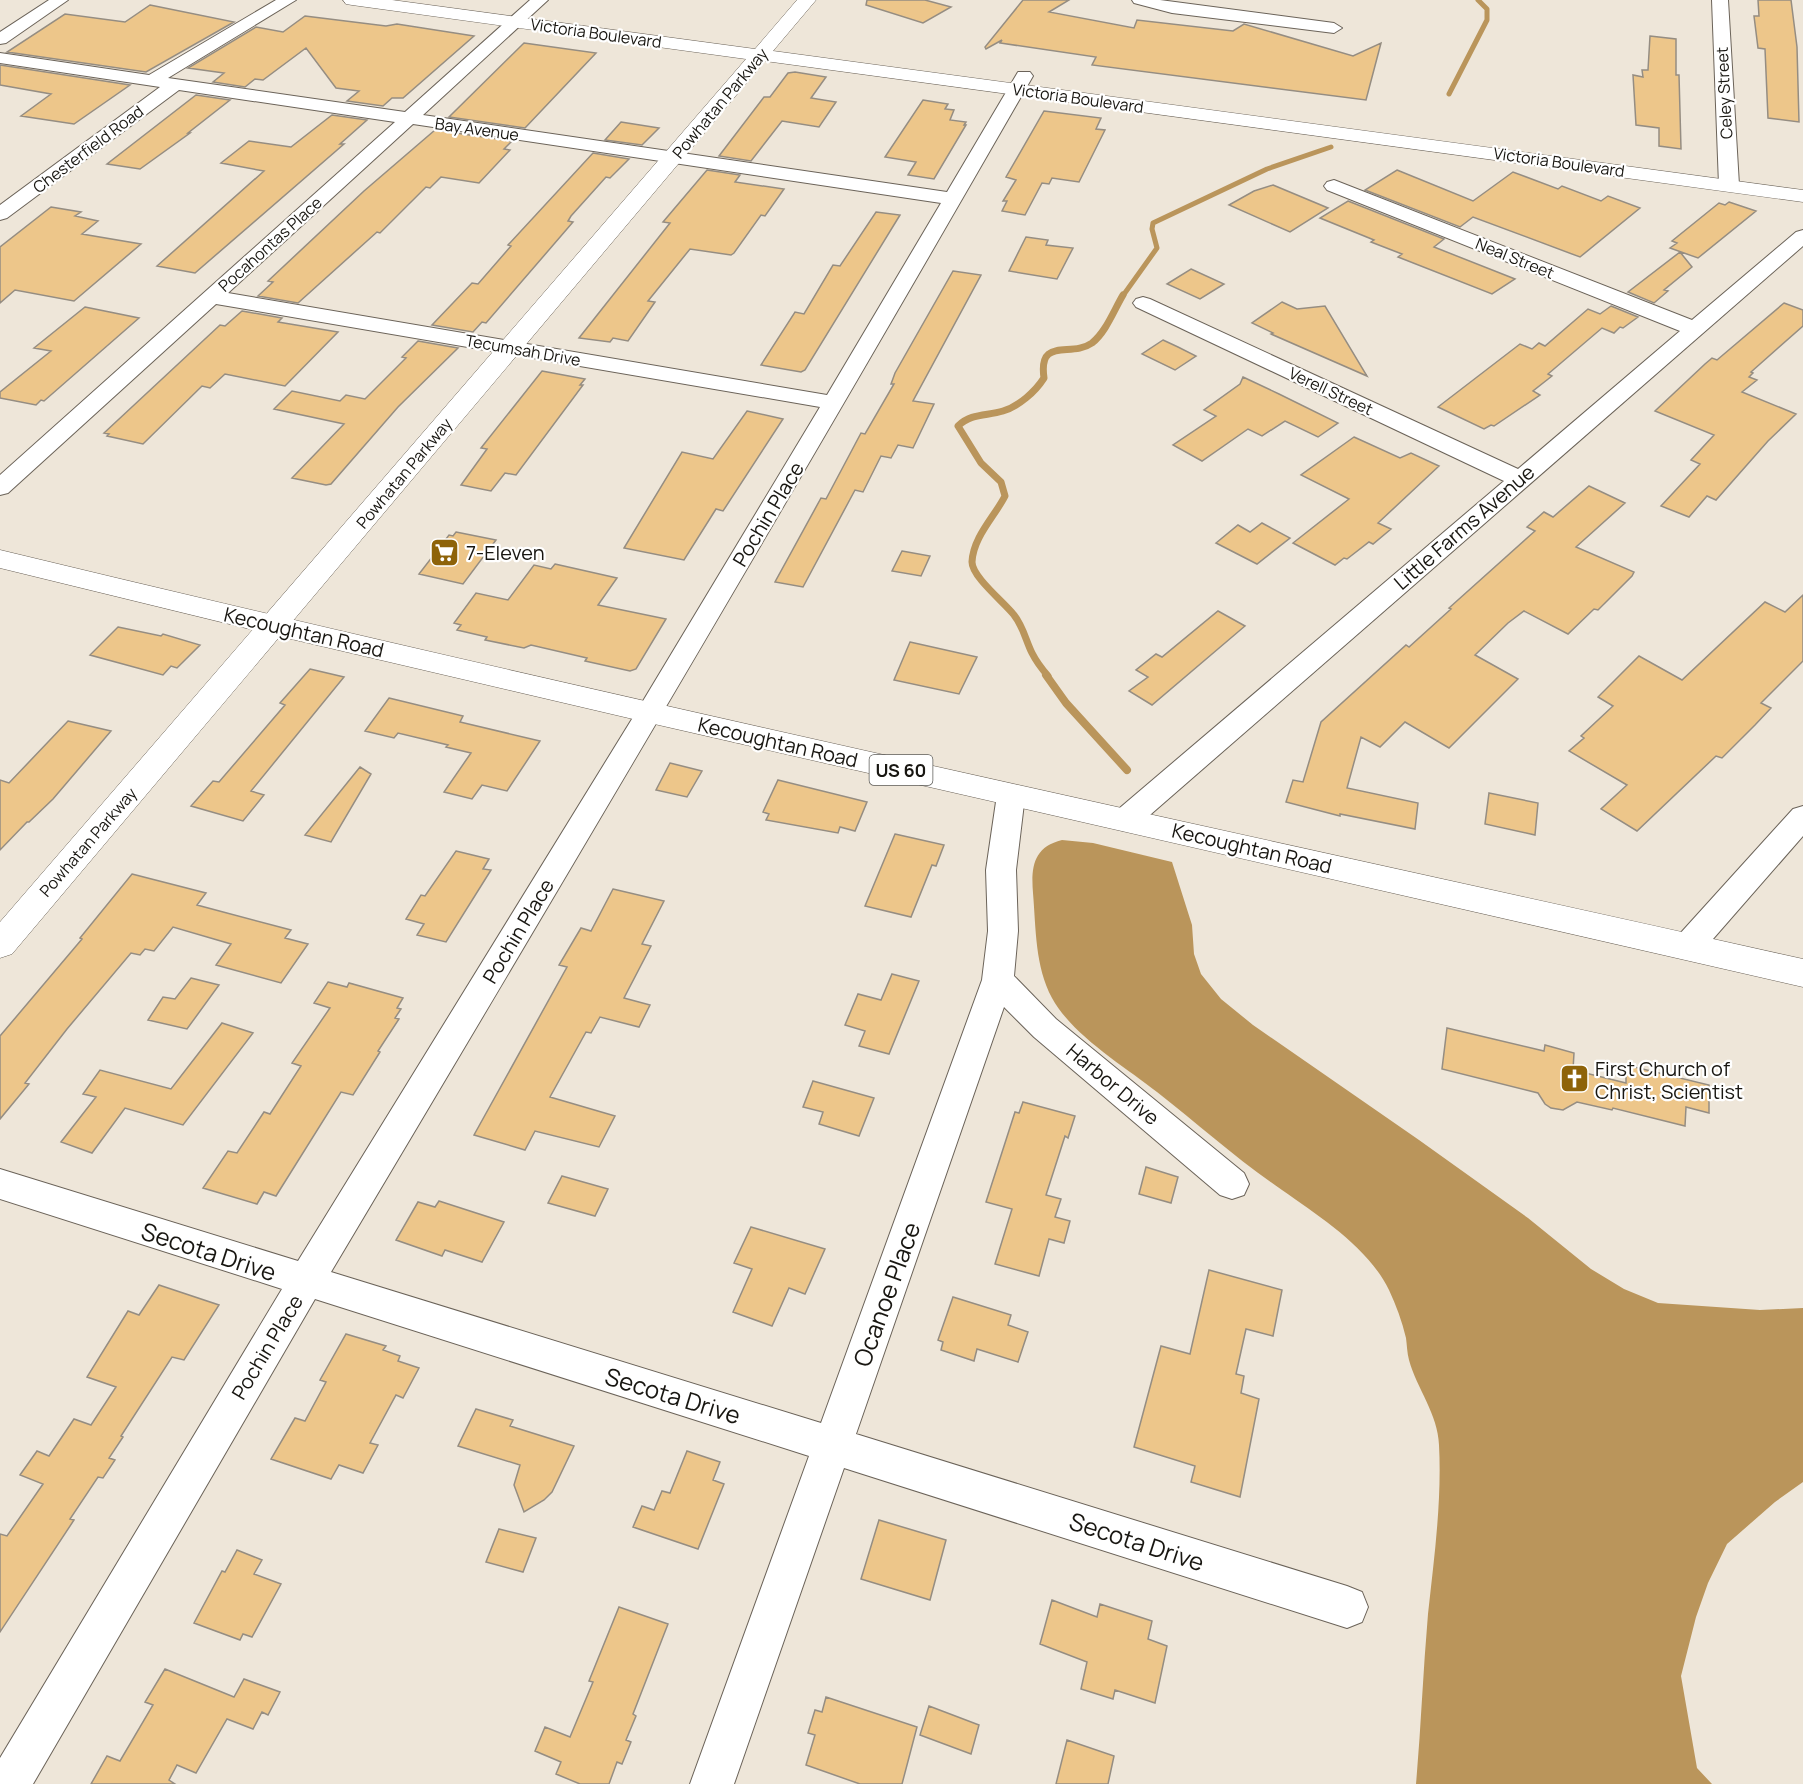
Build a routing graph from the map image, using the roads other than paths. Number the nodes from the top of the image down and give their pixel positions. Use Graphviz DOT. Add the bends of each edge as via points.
graph roads {
  1 [pos="60,0"];
  2 [pos="288,0"];
  3 [pos="352,0"];
  4 [pos="449,0"];
  5 [pos="807,0"];
  6 [pos="1140,0"];
  7 [pos="1720,0"];
  8 [pos="528,11"];
  9 [pos="1334,28"];
  10 [pos="0,39"];
  11 [pos="766,49"];
  12 [pos="0,58"];
  13 [pos="152,80"];
  14 [pos="1021,83"];
  15 [pos="175,84"];
  16 [pos="410,118"];
  17 [pos="673,158"];
  18 [pos="1729,178"];
  19 [pos="1803,180"];
  20 [pos="1334,186"];
  21 [pos="1803,196"];
  22 [pos="954,200"];
  23 [pos="0,213"];
  24 [pos="1803,236"];
  25 [pos="212,297"];
  26 [pos="1143,303"];
  27 [pos="1695,329"];
  28 [pos="510,348"];
  29 [pos="834,403"];
  30 [pos="1520,479"];
  31 [pos="0,488"];
  32 [pos="0,559"];
  33 [pos="274,626"];
  34 [pos="650,713"];
  35 [pos="1011,795"];
  36 [pos="1803,818"];
  37 [pos="1125,820"];
  38 [pos="0,945"];
  39 [pos="1688,946"];
  40 [pos="1803,973"];
  41 [pos="998,980"];
  42 [pos="0,1184"];
  43 [pos="1232,1184"];
  44 [pos="306,1281"];
  45 [pos="832,1444"];
  46 [pos="1347,1607"];
  47 [pos="9,1784"];
  48 [pos="712,1784"];
  1 -- 10 [label="street"];
  2 -- 13 [label="street, Chesterfield Road"];
  3 -- 8 [label="main road, Victoria Boulevard"];
  4 -- 8 [label="main road, Victoria Boulevard"];
  5 -- 11 [label="main road, Powhatan Parkway"];
  6 -- 9 [label="street" via="1172,8"];
  7 -- 18 [label="street, Celey Street"];
  8 -- 11 [label="main road, Victoria Boulevard"];
  8 -- 16 [label="street, Pocahontas Place"];
  11 -- 14 [label="main road, Victoria Boulevard"];
  11 -- 17 [label="main road, Powhatan Parkway"];
  12 -- 13 [label="street, Bay Avenue"];
  13 -- 15 [label="street, Bay Avenue"];
  14 -- 18 [label="main road, Victoria Boulevard"];
  14 -- 22 [label="street, Pochin Place"];
  15 -- 16 [label="street, Bay Avenue"];
  15 -- 23 [label="street, Chesterfield Road"];
  16 -- 17 [label="street, Bay Avenue"];
  16 -- 25 [label="street, Pocahontas Place"];
  17 -- 22 [label="street, Bay Avenue"];
  17 -- 28 [label="main road, Powhatan Parkway"];
  18 -- 19 [label="main road, Victoria Boulevard"];
  18 -- 21 [label="main road, Victoria Boulevard"];
  20 -- 27 [label="street, Neal Street"];
  22 -- 29 [label="street, Pochin Place"];
  24 -- 27 [label="street, Little Farms Avenue"];
  25 -- 28 [label="street, Tecumsah Drive"];
  25 -- 31 [label="street, Pocahontas Place"];
  26 -- 30 [label="street, Verell Street"];
  27 -- 30 [label="street, Little Farms Avenue"];
  28 -- 29 [label="street, Tecumsah Drive"];
  28 -- 33 [label="main road, Powhatan Parkway"];
  29 -- 34 [label="street, Pochin Place"];
  30 -- 37 [label="street, Little Farms Avenue"];
  32 -- 33 [label="main road, Kecoughtan Road / US 60"];
  33 -- 34 [label="main road, Kecoughtan Road / US 60"];
  33 -- 38 [label="main road, Powhatan Parkway"];
  34 -- 35 [label="main road, Kecoughtan Road / US 60"];
  34 -- 44 [label="street, Pochin Place"];
  35 -- 37 [label="main road, Kecoughtan Road / US 60"];
  35 -- 41 [label="street, Ocanoe Place" via="1001,870 1003,931"];
  36 -- 39 [label="street"];
  37 -- 39 [label="main road, Kecoughtan Road / US 60"];
  39 -- 40 [label="main road, Kecoughtan Road / US 60"];
  41 -- 43 [label="street, Harbor Drive" via="1045,1028"];
  41 -- 45 [label="street, Ocanoe Place"];
  42 -- 44 [label="street, Secota Drive"];
  44 -- 45 [label="street, Secota Drive"];
  44 -- 47 [label="street, Pochin Place"];
  45 -- 46 [label="street, Secota Drive"];
  45 -- 48 [label="street, Ocanoe Place"];
}
